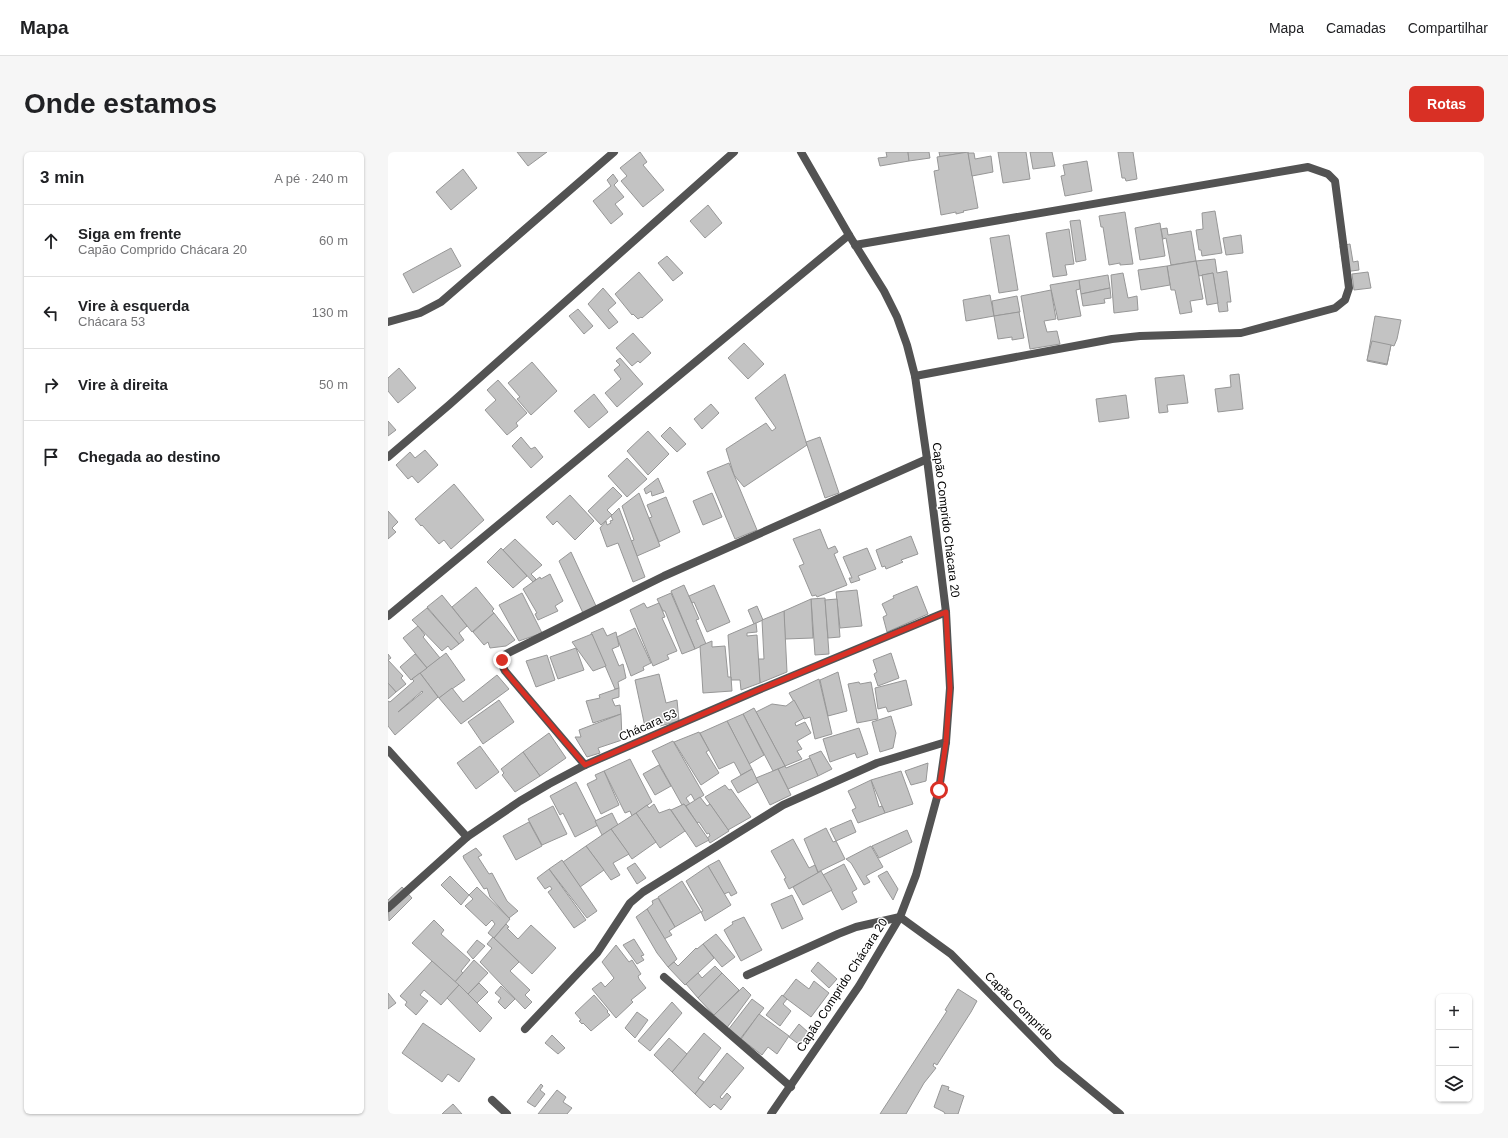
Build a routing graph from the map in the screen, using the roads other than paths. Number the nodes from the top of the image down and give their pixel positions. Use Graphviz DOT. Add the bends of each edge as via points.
graph roads {
  1 [pos="614,152"];
  2 [pos="734,152"];
  3 [pos="802,152"];
  4 [pos="849,235"];
  5 [pos="856,245"];
  6 [pos="388,322"];
  7 [pos="915,376"];
  8 [pos="388,457"];
  9 [pos="928,459"];
  10 [pos="946,612"];
  11 [pos="388,616"];
  12 [pos="946,742"];
  13 [pos="388,750"];
  14 [pos="585,765"];
  15 [pos="467,837"];
  16 [pos="388,908"];
  17 [pos="900,917"];
  18 [pos="747,975"];
  19 [pos="664,977"];
  20 [pos="525,1029"];
  21 [pos="791,1087"];
  22 [pos="492,1100"];
  23 [pos="507,1114"];
  24 [pos="771,1114"];
  25 [pos="1120,1114"];
  1 -- 6 [label="street" via="441,302 420,314"];
  2 -- 8 [label="street"];
  3 -- 4 [label="street, Capão Comprido Chácara 20"];
  4 -- 5 [label="street, Capão Comprido Chácara 20"];
  4 -- 11 [label="street"];
  5 -- 7 [label="street, Capão Comprido Chácara 20" via="897,317"];
  5 -- 7 [label="street" via="1308,167 1328,174 1335,181 1349,288 1345,300 1335,308 1241,333 1112,339"];
  7 -- 9 [label="street, Capão Comprido Chácara 20"];
  9 -- 10 [label="street, Capão Comprido Chácara 20"];
  9 -- 14 [label="street" via="664,576 504,655 502,665 505,671"];
  10 -- 12 [label="street, Capão Comprido Chácara 20" via="950,688"];
  10 -- 14 [label="street, Chácara 53"];
  12 -- 17 [label="street, Capão Comprido Chácara 20" via="939,790 928,833"];
  12 -- 20 [label="street" via="877,763 783,805 643,892 630,903 597,953"];
  13 -- 15 [label="street"];
  14 -- 15 [label="street, Chácara 53" via="520,801"];
  15 -- 16 [label="street, Chácara 53"];
  17 -- 18 [label="street" via="856,927"];
  17 -- 21 [label="street, Capão Comprido Chácara 20" via="859,986"];
  17 -- 25 [label="street, Capão Comprido" via="951,954 1058,1063"];
  19 -- 21 [label="street"];
  21 -- 24 [label="street, Capão Comprido Chácara 20"];
  22 -- 23 [label="street"];
}
